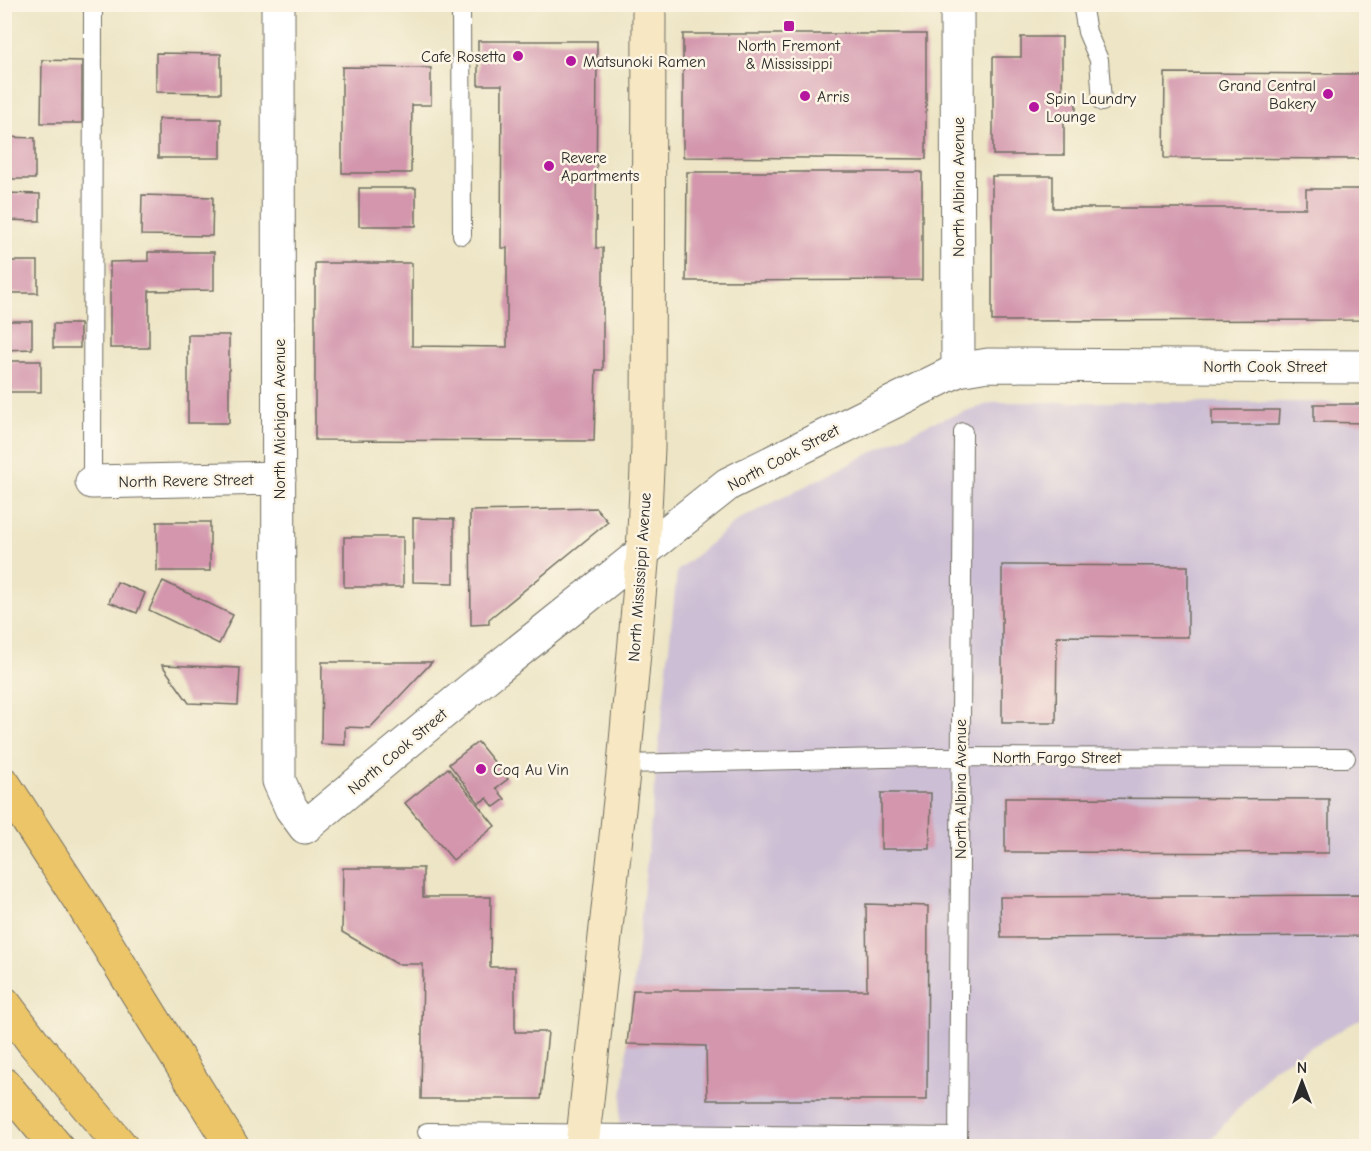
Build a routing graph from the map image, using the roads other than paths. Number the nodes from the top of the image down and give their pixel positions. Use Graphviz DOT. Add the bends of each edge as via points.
graph roads {
  1 [pos="93,4"];
  2 [pos="278,4"];
  3 [pos="461,4"];
  4 [pos="649,4"];
  5 [pos="957,4"];
  6 [pos="1082,4"];
  7 [pos="1102,102"];
  8 [pos="462,235"];
  9 [pos="1366,367"];
  10 [pos="958,370"];
  11 [pos="963,432"];
  12 [pos="279,478"];
  13 [pos="92,482"];
  14 [pos="643,552"];
  15 [pos="961,757"];
  16 [pos="1346,758"];
  17 [pos="624,764"];
  18 [pos="4,784"];
  19 [pos="305,827"];
  20 [pos="4,1003"];
  21 [pos="4,1084"];
  22 [pos="426,1132"];
  23 [pos="583,1141"];
  24 [pos="958,1142"];
  25 [pos="56,1146"];
  26 [pos="121,1146"];
  27 [pos="232,1146"];
  1 -- 13 [label="lane"];
  2 -- 12 [label="street, North Michigan Avenue"];
  3 -- 8 [label="lane"];
  4 -- 14 [label="street, North Mississippi Avenue" via="648,448"];
  5 -- 10 [label="street, North Albina Avenue"];
  6 -- 7 [label="lane" via="1087,32 1099,60"];
  9 -- 10 [label="street, North Cook Street" via="988,365"];
  10 -- 14 [label="street, North Cook Street" via="728,484"];
  11 -- 15 [label="lane, North Albina Avenue"];
  12 -- 13 [label="street, North Revere Street"];
  12 -- 19 [label="street, North Michigan Avenue" via="279,781"];
  14 -- 17 [label="street, North Mississippi Avenue"];
  14 -- 19 [label="street, North Cook Street"];
  15 -- 16 [label="lane, North Fargo Street"];
  15 -- 17 [label="lane, North Fargo Street"];
  15 -- 24 [label="lane, North Albina Avenue"];
  17 -- 23 [label="street, North Mississippi Avenue"];
  18 -- 27 [label="highway"];
  20 -- 26 [label="highway"];
  21 -- 25 [label="highway"];
  22 -- 23 [label="lane"];
  23 -- 24 [label="lane"];
}
